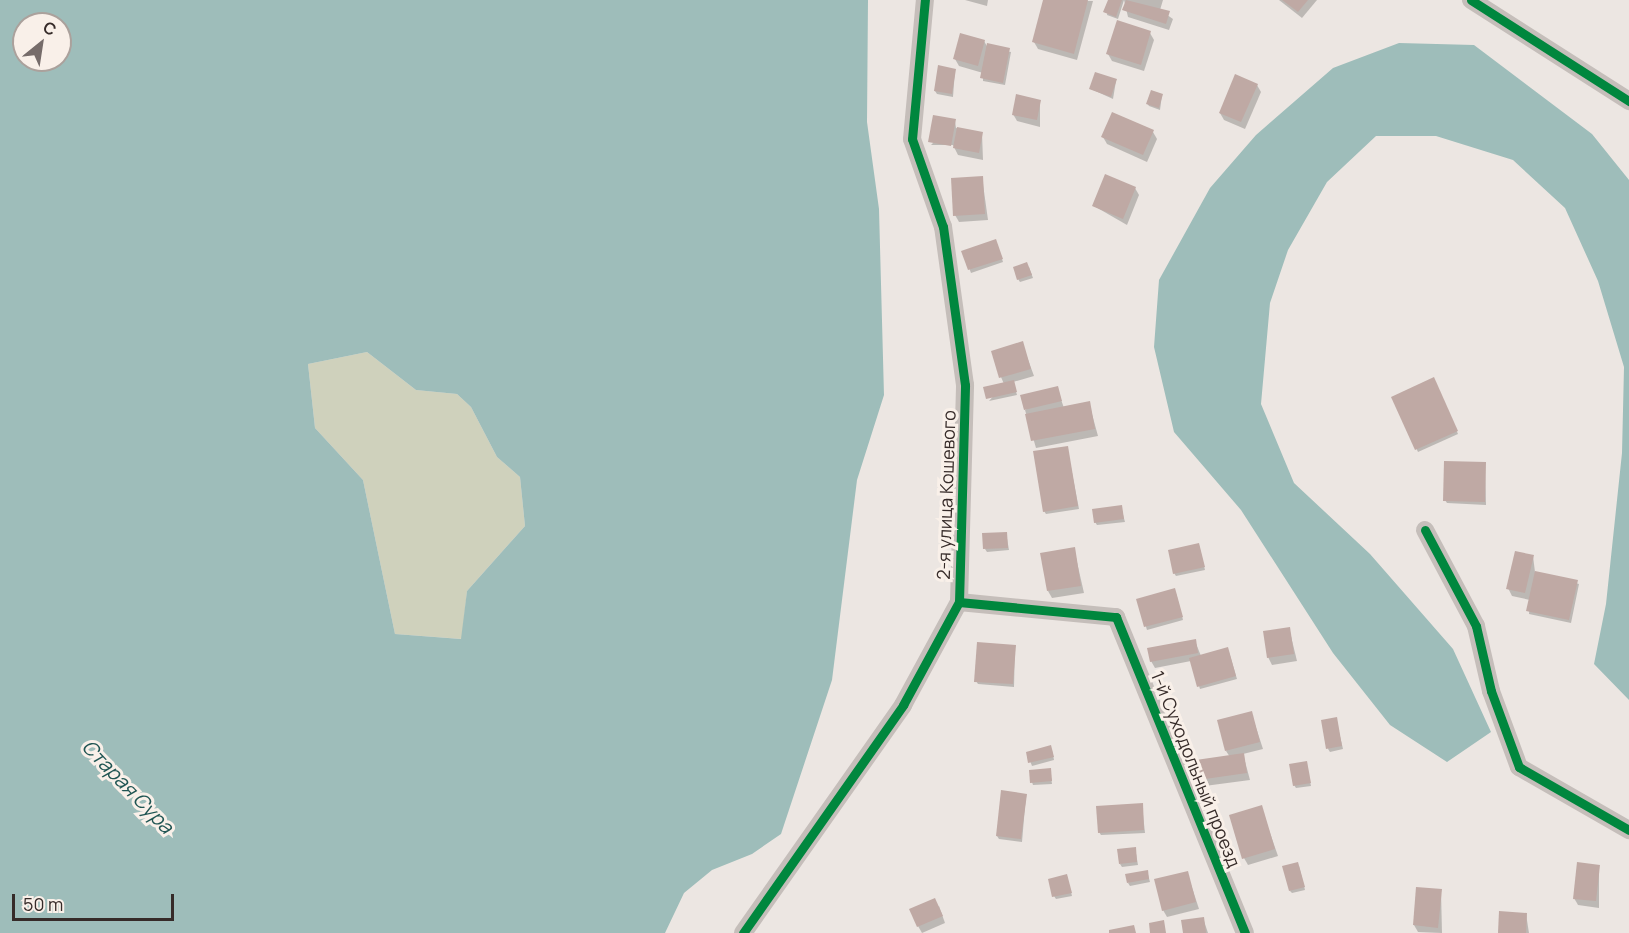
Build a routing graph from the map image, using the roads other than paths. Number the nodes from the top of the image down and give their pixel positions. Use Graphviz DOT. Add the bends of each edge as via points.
graph roads {
  1 [pos="925,0"];
  2 [pos="1471,0"];
  3 [pos="1629,101"];
  4 [pos="1425,530"];
  5 [pos="959,602"];
  6 [pos="1629,830"];
  7 [pos="743,933"];
  8 [pos="1245,933"];
  1 -- 5 [label="street, 2-я улица Кошевого" via="912,139 943,227 965,385"];
  2 -- 3 [label="street"];
  4 -- 6 [label="street" via="1476,626 1491,691 1519,767"];
  5 -- 7 [label="street, 2-я улица Кошевого" via="903,705"];
  5 -- 8 [label="street, 1-й Суходольный проезд" via="1116,617"];
}
